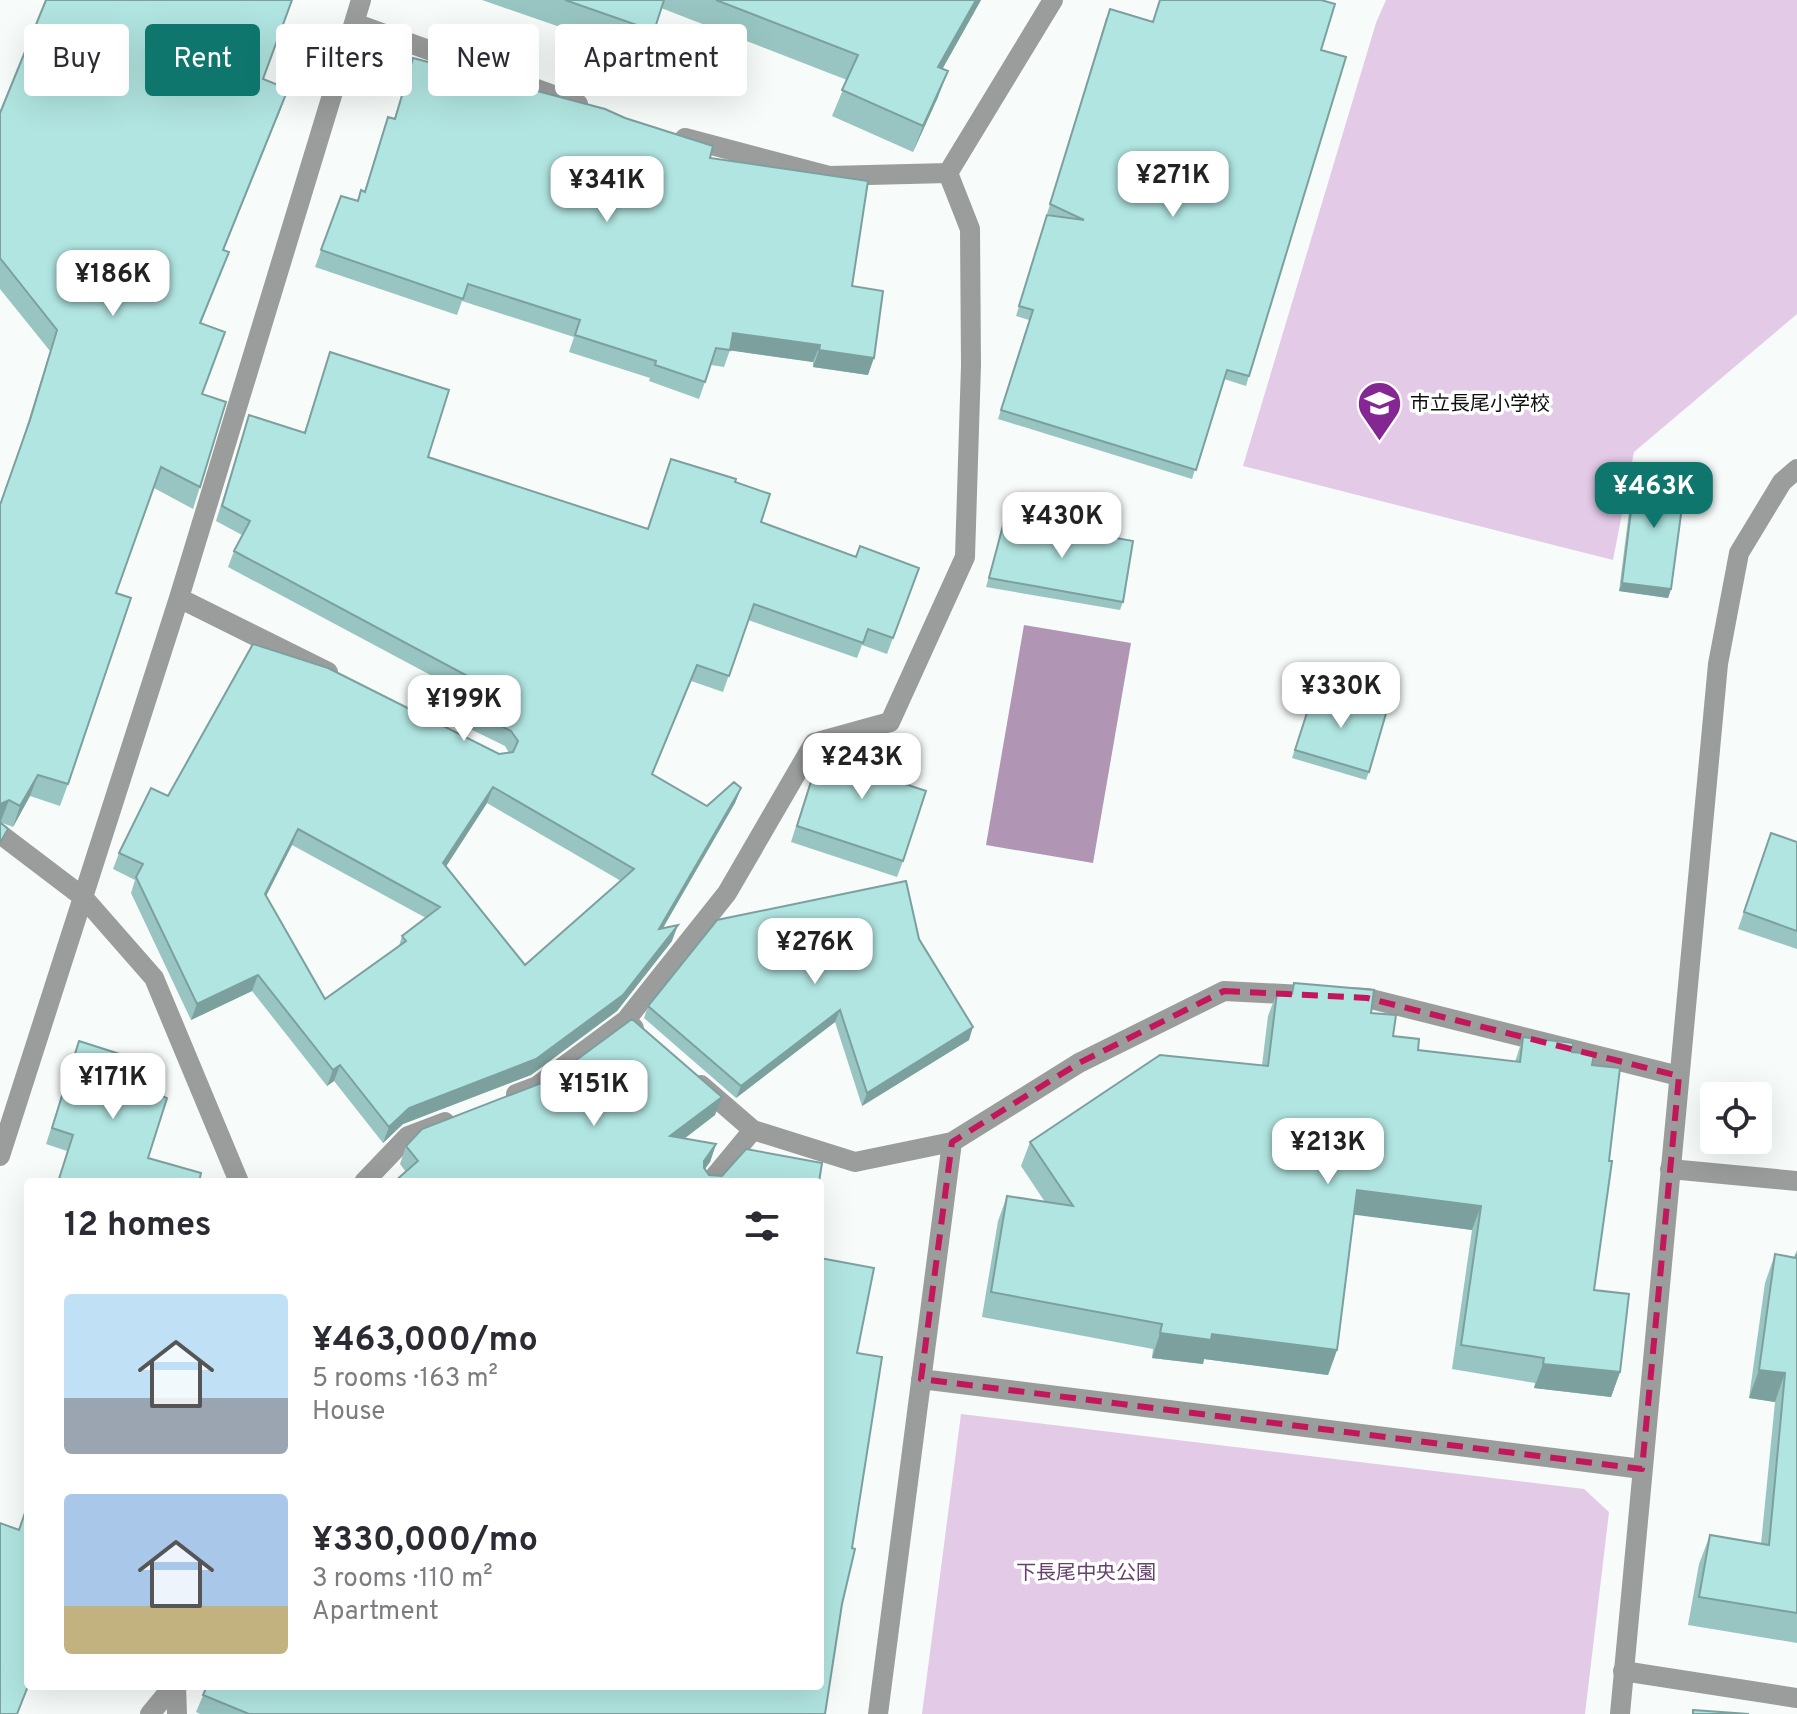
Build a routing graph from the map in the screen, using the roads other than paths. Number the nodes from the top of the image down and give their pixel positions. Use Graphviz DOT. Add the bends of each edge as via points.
graph roads {
  1 [pos="361,0"];
  2 [pos="1053,0"];
  3 [pos="354,23"];
  4 [pos="592,109"];
  5 [pos="666,133"];
  6 [pos="948,173"];
  7 [pos="1797,469"];
  8 [pos="179,598"];
  9 [pos="346,681"];
  10 [pos="0,834"];
  11 [pos="83,897"];
  12 [pos="626,1020"];
  13 [pos="649,1040"];
  14 [pos="684,1070"];
  15 [pos="1679,1076"];
  16 [pos="494,1103"];
  17 [pos="465,1114"];
  18 [pos="753,1130"];
  19 [pos="952,1142"];
  20 [pos="0,1156"];
  21 [pos="1670,1169"];
  22 [pos="237,1178"];
  23 [pos="368,1178"];
  24 [pos="713,1178"];
  25 [pos="1797,1181"];
  26 [pos="921,1379"];
  27 [pos="1642,1469"];
  28 [pos="1623,1671"];
  29 [pos="171,1690"];
  30 [pos="174,1690"];
  31 [pos="1797,1698"];
  32 [pos="150,1714"];
  33 [pos="177,1714"];
  34 [pos="878,1714"];
  35 [pos="1620,1714"];
  1 -- 3 [label="street"];
  2 -- 6 [label="street"];
  3 -- 4 [label="street"];
  3 -- 8 [label="street"];
  5 -- 6 [label="street" via="829,176"];
  6 -- 12 [label="street" via="970,229 965,557 890,722 814,743 727,893"];
  7 -- 15 [label="street" via="1782,482 1739,553 1718,664"];
  8 -- 9 [label="street"];
  8 -- 11 [label="street"];
  10 -- 11 [label="street"];
  11 -- 20 [label="street"];
  11 -- 22 [label="street" via="154,978"];
  12 -- 13 [label="street"];
  12 -- 16 [label="street" via="537,1086"];
  14 -- 18 [label="street"];
  15 -- 19 [label="street" via="1367,998 1224,991 1079,1063"];
  15 -- 21 [label="street"];
  17 -- 23 [label="street" via="408,1136"];
  18 -- 19 [label="street" via="855,1162"];
  18 -- 24 [label="street"];
  19 -- 26 [label="street"];
  21 -- 25 [label="street"];
  21 -- 27 [label="street"];
  26 -- 27 [label="street"];
  26 -- 34 [label="street"];
  27 -- 28 [label="street"];
  28 -- 31 [label="street"];
  28 -- 35 [label="street"];
  29 -- 32 [label="street"];
  30 -- 33 [label="street"];
}
